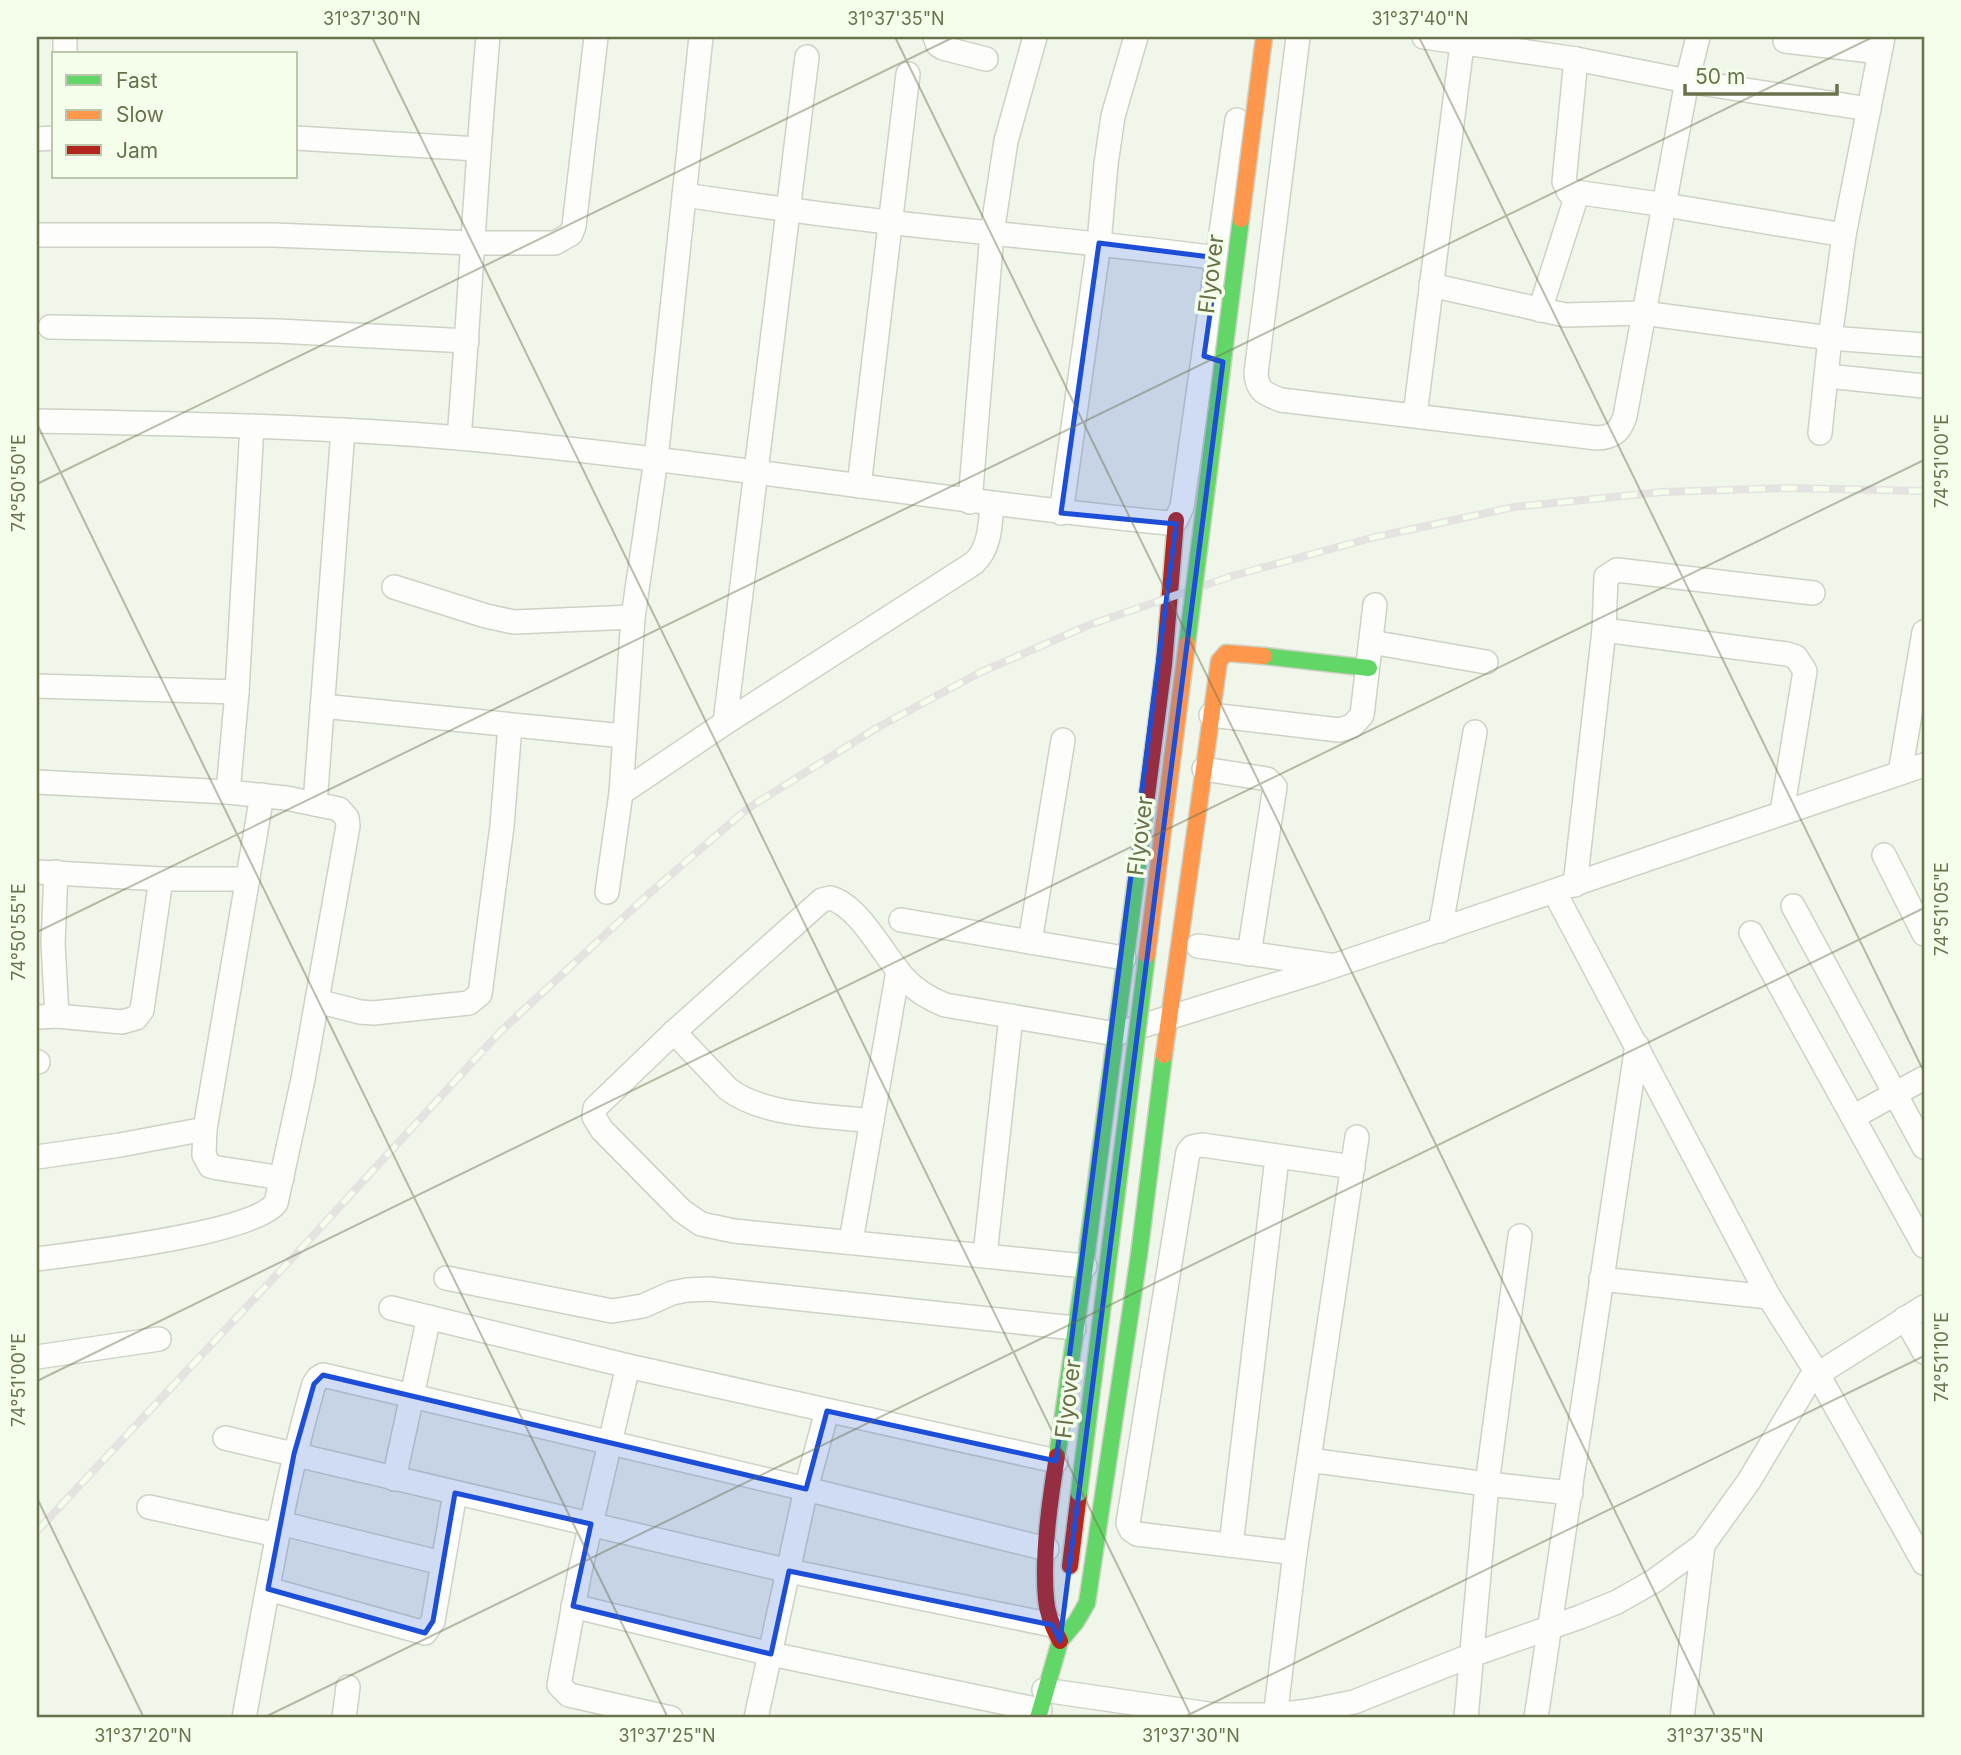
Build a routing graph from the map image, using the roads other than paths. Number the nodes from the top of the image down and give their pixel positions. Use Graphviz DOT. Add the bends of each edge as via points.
graph roads {
  1 [pos="488,37"];
  2 [pos="596,37"];
  3 [pos="701,37"];
  4 [pos="935,37"];
  5 [pos="1035,37"];
  6 [pos="1136,37"];
  7 [pos="1248,37"];
  8 [pos="1264,37"];
  9 [pos="1298,37"];
  10 [pos="1424,37"];
  11 [pos="1698,37"];
  12 [pos="1462,39"];
  13 [pos="1786,41"];
  14 [pos="1881,44"];
  15 [pos="807,57"];
  16 [pos="986,59"];
  17 [pos="1576,59"];
  18 [pos="908,74"];
  19 [pos="1687,80"];
  20 [pos="1869,109"];
  21 [pos="298,138"];
  22 [pos="478,149"];
  23 [pos="1568,191"];
  24 [pos="684,195"];
  25 [pos="1666,205"];
  26 [pos="789,210"];
  27 [pos="890,222"];
  28 [pos="992,233"];
  29 [pos="37,234"];
  30 [pos="1844,234"];
  31 [pos="472,243"];
  32 [pos="1099,243"];
  33 [pos="1218,258"];
  34 [pos="1431,285"];
  35 [pos="1540,310"];
  36 [pos="1643,313"];
  37 [pos="50,327"];
  38 [pos="1830,338"];
  39 [pos="467,341"];
  40 [pos="1924,345"];
  41 [pos="1204,356"];
  42 [pos="1256,373"];
  43 [pos="1827,376"];
  44 [pos="1924,386"];
  45 [pos="1415,415"];
  46 [pos="37,421"];
  47 [pos="252,426"];
  48 [pos="343,430"];
  49 [pos="1820,433"];
  50 [pos="459,438"];
  51 [pos="656,459"];
  52 [pos="755,472"];
  53 [pos="859,486"];
  54 [pos="981,503"];
  55 [pos="1062,513"];
  56 [pos="1176,520"];
  57 [pos="394,587"];
  58 [pos="1813,593"];
  59 [pos="1375,605"];
  60 [pos="633,617"];
  61 [pos="1604,630"];
  62 [pos="1924,632"];
  63 [pos="1371,642"];
  64 [pos="1486,662"];
  65 [pos="1369,668"];
  66 [pos="37,686"];
  67 [pos="237,692"];
  68 [pos="322,706"];
  69 [pos="1212,715"];
  70 [pos="725,723"];
  71 [pos="510,726"];
  72 [pos="1475,732"];
  73 [pos="624,736"];
  74 [pos="1063,740"];
  75 [pos="1924,765"];
  76 [pos="1204,769"];
  77 [pos="1900,774"];
  78 [pos="37,782"];
  79 [pos="228,792"];
  80 [pos="621,793"];
  81 [pos="262,795"];
  82 [pos="315,804"];
  83 [pos="1782,812"];
  84 [pos="1884,855"];
  85 [pos="47,872"];
  86 [pos="161,879"];
  87 [pos="248,879"];
  88 [pos="1565,889"];
  89 [pos="607,892"];
  90 [pos="1793,906"];
  91 [pos="901,920"];
  92 [pos="1440,931"];
  93 [pos="1751,933"];
  94 [pos="1924,934"];
  95 [pos="1030,942"];
  96 [pos="45,943"];
  97 [pos="1198,946"];
  98 [pos="1249,954"];
  99 [pos="1124,958"];
  100 [pos="1335,966"];
  101 [pos="898,971"];
  102 [pos="317,1001"];
  103 [pos="47,1016"];
  104 [pos="1011,1016"];
  105 [pos="1168,1019"];
  106 [pos="674,1032"];
  107 [pos="1116,1034"];
  108 [pos="1637,1045"];
  109 [pos="1924,1077"];
  110 [pos="1895,1093"];
  111 [pos="1853,1117"];
  112 [pos="872,1121"];
  113 [pos="205,1129"];
  114 [pos="1357,1138"];
  115 [pos="1924,1147"];
  116 [pos="37,1157"];
  117 [pos="1277,1158"];
  118 [pos="1353,1167"];
  119 [pos="282,1178"];
  120 [pos="1520,1236"];
  121 [pos="851,1241"];
  122 [pos="1924,1246"];
  123 [pos="985,1255"];
  124 [pos="37,1259"];
  125 [pos="1085,1266"];
  126 [pos="446,1278"];
  127 [pos="1601,1279"];
  128 [pos="1769,1297"];
  129 [pos="391,1308"];
  130 [pos="1915,1312"];
  131 [pos="429,1317"];
  132 [pos="1074,1328"];
  133 [pos="159,1339"];
  134 [pos="1924,1352"];
  135 [pos="37,1357"];
  136 [pos="628,1366"];
  137 [pos="1817,1373"];
  138 [pos="412,1395"];
  139 [pos="827,1411"];
  140 [pos="225,1438"];
  141 [pos="611,1444"];
  142 [pos="294,1454"];
  143 [pos="1309,1460"];
  144 [pos="1056,1461"];
  145 [pos="394,1479"];
  146 [pos="1487,1484"];
  147 [pos="806,1489"];
  148 [pos="455,1493"];
  149 [pos="1571,1493"];
  150 [pos="149,1507"];
  151 [pos="591,1524"];
  152 [pos="278,1529"];
  153 [pos="1231,1545"];
  154 [pos="1703,1545"];
  155 [pos="1047,1549"];
  156 [pos="1295,1553"];
  157 [pos="442,1563"];
  158 [pos="1924,1563"];
  159 [pos="789,1571"];
  160 [pos="1067,1587"];
  161 [pos="268,1589"];
  162 [pos="573,1606"];
  163 [pos="1059,1627"];
  164 [pos="1548,1629"];
  165 [pos="771,1654"];
  166 [pos="1472,1655"];
  167 [pos="348,1687"];
  168 [pos="1041,1706"];
  169 [pos="1103,1709"];
  170 [pos="1353,1710"];
  171 [pos="659,1717"];
  172 [pos="1275,1717"];
  173 [pos="244,1718"];
  174 [pos="344,1718"];
  175 [pos="756,1718"];
  176 [pos="1466,1718"];
  177 [pos="1536,1718"];
  178 [pos="1682,1718"];
  1 -- 22 [label="street"];
  2 -- 31 [label="street" via="571,234 555,243"];
  3 -- 24 [label="street"];
  4 -- 16 [label="street" via="943,48"];
  5 -- 28 [label="street" via="1006,141"];
  6 -- 32 [label="street" via="1113,117"];
  7 -- 33 [label="street"];
  8 -- 160 [label="street, Flyover, bridge"];
  9 -- 42 [label="street"];
  10 -- 12 [label="street"];
  11 -- 19 [label="street"];
  12 -- 17 [label="street"];
  12 -- 34 [label="street"];
  13 -- 14 [label="street"];
  14 -- 20 [label="street"];
  15 -- 26 [label="street"];
  17 -- 19 [label="street"];
  17 -- 23 [label="street" via="1563,182"];
  18 -- 27 [label="street"];
  19 -- 20 [label="street"];
  19 -- 25 [label="street"];
  20 -- 30 [label="street"];
  21 -- 22 [label="street"];
  22 -- 31 [label="street"];
  23 -- 25 [label="street"];
  23 -- 35 [label="street" via="1574,204"];
  24 -- 26 [label="street"];
  24 -- 51 [label="street"];
  25 -- 30 [label="street"];
  25 -- 36 [label="street"];
  26 -- 27 [label="street"];
  26 -- 52 [label="street"];
  27 -- 28 [label="street"];
  27 -- 53 [label="street"];
  28 -- 32 [label="street"];
  28 -- 54 [label="street"];
  29 -- 31 [label="street" via="273,235"];
  30 -- 38 [label="street"];
  31 -- 39 [label="street"];
  32 -- 33 [label="street"];
  32 -- 55 [label="street"];
  33 -- 41 [label="street"];
  34 -- 35 [label="street"];
  34 -- 45 [label="street"];
  35 -- 36 [label="street" via="1565,315"];
  36 -- 38 [label="street"];
  36 -- 45 [label="street" via="1625,416 1621,428 1608,437"];
  37 -- 39 [label="street" via="278,331"];
  38 -- 40 [label="street"];
  38 -- 43 [label="street"];
  39 -- 50 [label="street"];
  41 -- 42 [label="street"];
  41 -- 56 [label="street" via="1182,507"];
  42 -- 45 [label="street" via="1261,391 1281,400"];
  43 -- 44 [label="street"];
  43 -- 49 [label="street"];
  46 -- 47 [label="street"];
  47 -- 48 [label="street"];
  47 -- 67 [label="street"];
  48 -- 50 [label="street"];
  48 -- 68 [label="street"];
  50 -- 51 [label="street"];
  51 -- 52 [label="street"];
  51 -- 60 [label="street"];
  52 -- 53 [label="street"];
  52 -- 70 [label="street"];
  53 -- 54 [label="street"];
  54 -- 55 [label="street"];
  54 -- 70 [label="street" via="986,548 974,563"];
  55 -- 56 [label="street"];
  56 -- 99 [label="street" via="1164,664"];
  57 -- 60 [label="street" via="514,622"];
  58 -- 61 [label="street" via="1617,570 1606,577 1604,585"];
  59 -- 63 [label="street"];
  60 -- 73 [label="street"];
  61 -- 83 [label="street" via="1797,657 1805,671"];
  61 -- 88 [label="street"];
  62 -- 77 [label="street"];
  63 -- 64 [label="street"];
  63 -- 65 [label="street"];
  65 -- 69 [label="street" via="1362,715 1346,730"];
  65 -- 69 [label="street" via="1226,653 1219,662"];
  66 -- 67 [label="street"];
  67 -- 79 [label="street"];
  68 -- 71 [label="street"];
  68 -- 82 [label="street"];
  69 -- 76 [label="street"];
  70 -- 80 [label="street"];
  71 -- 73 [label="street"];
  71 -- 102 [label="street" via="480,994 469,1003 384,1013"];
  72 -- 92 [label="street"];
  73 -- 80 [label="street"];
  74 -- 95 [label="street"];
  75 -- 77 [label="street"];
  76 -- 98 [label="street" via="1266,779 1275,787"];
  76 -- 105 [label="street"];
  77 -- 83 [label="street"];
  78 -- 79 [label="street"];
  79 -- 81 [label="street"];
  80 -- 89 [label="street"];
  81 -- 82 [label="street"];
  81 -- 87 [label="street"];
  82 -- 102 [label="street" via="339,808 348,826"];
  83 -- 88 [label="street"];
  84 -- 94 [label="street"];
  85 -- 86 [label="street"];
  85 -- 96 [label="street"];
  86 -- 87 [label="street"];
  86 -- 103 [label="street" via="142,1010 136,1018 122,1022"];
  87 -- 113 [label="street"];
  88 -- 92 [label="street"];
  88 -- 108 [label="street"];
  90 -- 110 [label="street"];
  91 -- 95 [label="street"];
  92 -- 100 [label="street"];
  93 -- 111 [label="street"];
  95 -- 99 [label="street"];
  96 -- 103 [label="street"];
  97 -- 98 [label="street"];
  98 -- 100 [label="street"];
  99 -- 107 [label="street"];
  100 -- 105 [label="street"];
  101 -- 104 [label="street" via="931,1000"];
  101 -- 106 [label="street" via="848,906 839,900 822,900"];
  101 -- 112 [label="street"];
  102 -- 119 [label="street"];
  104 -- 107 [label="street"];
  104 -- 123 [label="street"];
  105 -- 107 [label="street"];
  105 -- 163 [label="street" via="1139,1255 1087,1603 1076,1622"];
  106 -- 112 [label="street" via="738,1097 766,1108"];
  106 -- 121 [label="street" via="595,1108 594,1117 602,1130 682,1211 701,1224"];
  107 -- 125 [label="street"];
  108 -- 127 [label="street"];
  108 -- 128 [label="street"];
  109 -- 110 [label="street"];
  110 -- 111 [label="street"];
  110 -- 115 [label="street"];
  111 -- 122 [label="street"];
  112 -- 121 [label="street"];
  113 -- 116 [label="street"];
  113 -- 119 [label="street" via="204,1155 210,1166"];
  114 -- 118 [label="street"];
  117 -- 118 [label="street"];
  117 -- 153 [label="street"];
  117 -- 153 [label="street" via="1202,1145 1188,1152 1128,1523 1137,1534"];
  118 -- 143 [label="street"];
  119 -- 124 [label="street" via="276,1203 250,1219 175,1238"];
  120 -- 146 [label="street"];
  121 -- 123 [label="street"];
  123 -- 125 [label="street"];
  125 -- 132 [label="street"];
  126 -- 132 [label="street" via="612,1311 643,1306 672,1293 709,1289"];
  127 -- 128 [label="street"];
  127 -- 149 [label="street"];
  128 -- 137 [label="street"];
  129 -- 131 [label="street"];
  130 -- 134 [label="street"];
  130 -- 137 [label="street"];
  131 -- 136 [label="street"];
  131 -- 138 [label="street"];
  132 -- 144 [label="street"];
  133 -- 135 [label="street"];
  136 -- 139 [label="street"];
  136 -- 141 [label="street"];
  137 -- 154 [label="street" via="1749,1482"];
  137 -- 158 [label="street"];
  138 -- 141 [label="street"];
  138 -- 142 [label="street" via="329,1375 318,1378"];
  138 -- 145 [label="street"];
  139 -- 144 [label="street"];
  139 -- 147 [label="street"];
  140 -- 142 [label="street"];
  141 -- 147 [label="street"];
  141 -- 151 [label="street"];
  142 -- 145 [label="street"];
  142 -- 152 [label="street"];
  143 -- 146 [label="street"];
  143 -- 156 [label="street"];
  144 -- 155 [label="street"];
  145 -- 148 [label="street"];
  146 -- 149 [label="street"];
  146 -- 166 [label="street"];
  147 -- 155 [label="street"];
  147 -- 159 [label="street"];
  148 -- 151 [label="street"];
  148 -- 157 [label="street"];
  149 -- 164 [label="street"];
  150 -- 152 [label="street"];
  151 -- 159 [label="street"];
  151 -- 162 [label="street"];
  152 -- 157 [label="street"];
  152 -- 161 [label="street"];
  153 -- 156 [label="street"];
  154 -- 164 [label="street" via="1617,1602"];
  154 -- 178 [label="street"];
  155 -- 163 [label="street" via="1046,1600"];
  156 -- 172 [label="street"];
  157 -- 161 [label="street" via="433,1621 425,1633"];
  159 -- 163 [label="street"];
  159 -- 165 [label="street"];
  161 -- 173 [label="street"];
  162 -- 165 [label="street"];
  162 -- 171 [label="street" via="559,1685 576,1696"];
  163 -- 168 [label="street"];
  164 -- 166 [label="street"];
  164 -- 177 [label="street"];
  165 -- 168 [label="street"];
  165 -- 175 [label="street"];
  166 -- 170 [label="street"];
  166 -- 176 [label="street"];
  167 -- 174 [label="street"];
  168 -- 169 [label="street"];
  169 -- 172 [label="street"];
  170 -- 172 [label="street"];
}
